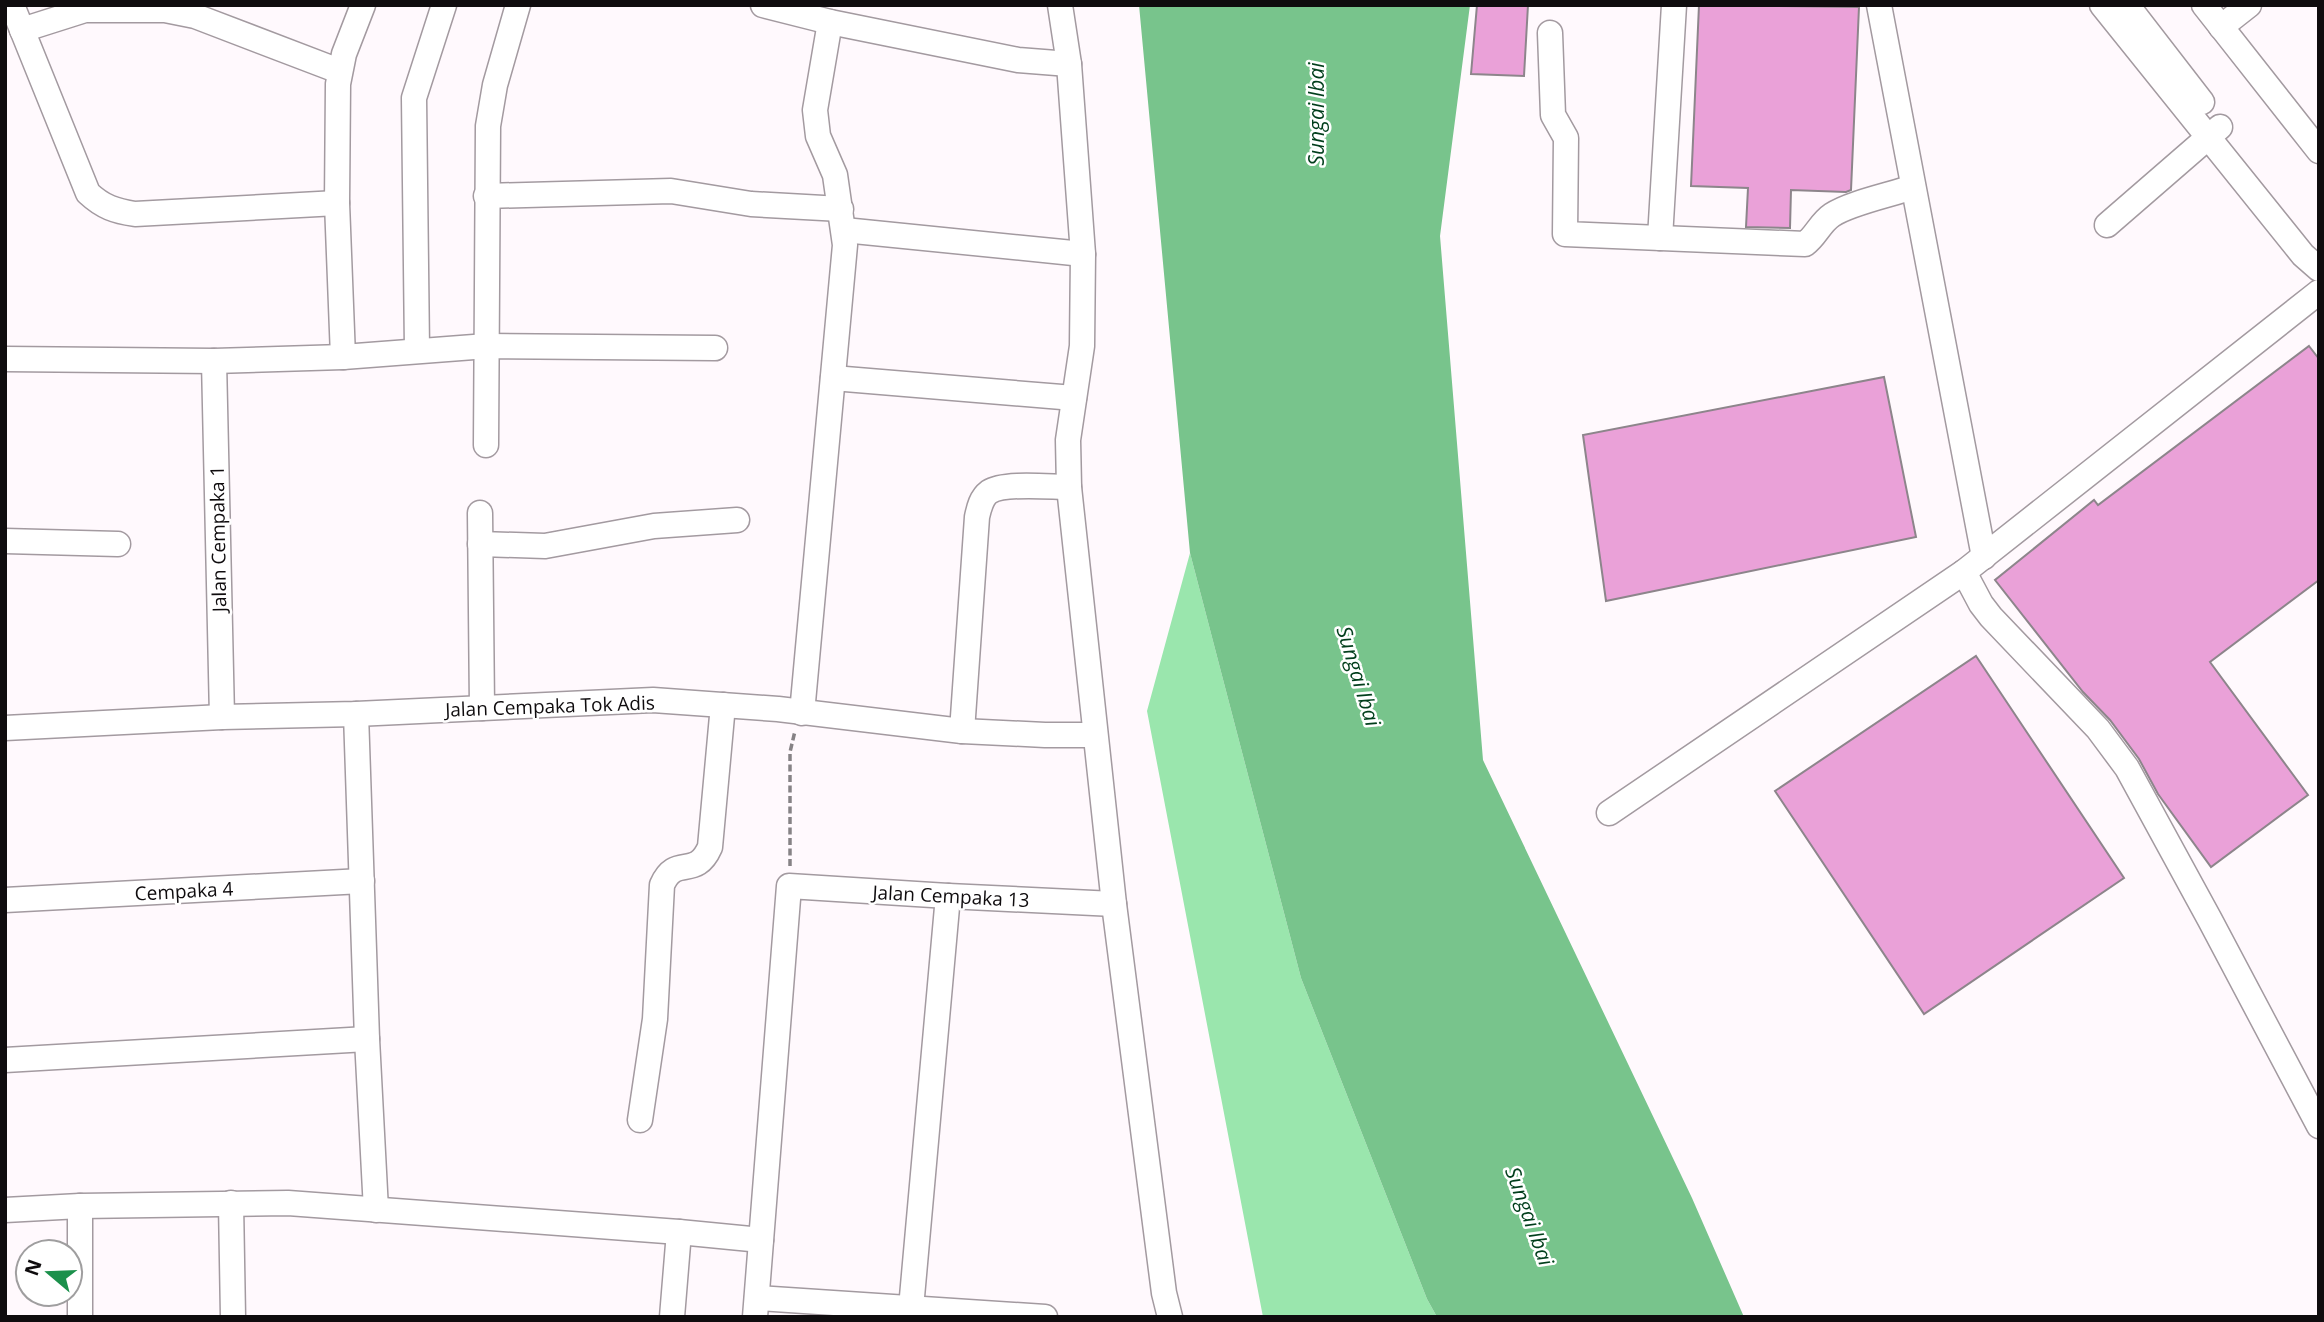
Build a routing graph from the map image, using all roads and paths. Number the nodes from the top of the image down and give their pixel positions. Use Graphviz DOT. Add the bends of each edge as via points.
graph roads {
  1 [pos="12,5"];
  2 [pos="363,5"];
  3 [pos="444,5"];
  4 [pos="762,5"];
  5 [pos="1060,5"];
  6 [pos="1674,5"];
  7 [pos="1879,5"];
  8 [pos="2102,5"];
  9 [pos="2127,5"];
  10 [pos="2204,5"];
  11 [pos="2249,5"];
  12 [pos="513,8"];
  13 [pos="830,22"];
  14 [pos="2221,27"];
  15 [pos="22,30"];
  16 [pos="1550,33"];
  17 [pos="1069,64"];
  18 [pos="339,71"];
  19 [pos="2215,132"];
  20 [pos="2319,151"];
  21 [pos="1913,187"];
  22 [pos="486,196"];
  23 [pos="337,203"];
  24 [pos="842,220"];
  25 [pos="2107,225"];
  26 [pos="1660,238"];
  27 [pos="1083,254"];
  28 [pos="2319,257"];
  29 [pos="2319,269"];
  30 [pos="2319,292"];
  31 [pos="487,346"];
  32 [pos="715,348"];
  33 [pos="417,350"];
  34 [pos="342,357"];
  35 [pos="5,359"];
  36 [pos="214,361"];
  37 [pos="831,396"];
  38 [pos="1071,419"];
  39 [pos="486,445"];
  40 [pos="1069,487"];
  41 [pos="480,513"];
  42 [pos="737,520"];
  43 [pos="5,541"];
  44 [pos="118,544"];
  45 [pos="480,544"];
  46 [pos="1984,557"];
  47 [pos="1964,572"];
  48 [pos="732,706"];
  49 [pos="482,708"];
  50 [pos="790,711"];
  51 [pos="356,714"];
  52 [pos="222,717"];
  53 [pos="5,728"];
  54 [pos="962,731"];
  55 [pos="1094,735"];
  56 [pos="1609,813"];
  57 [pos="362,881"];
  58 [pos="789,886"];
  59 [pos="948,896"];
  60 [pos="5,900"];
  61 [pos="1114,904"];
  62 [pos="367,1039"];
  63 [pos="5,1060"];
  64 [pos="640,1120"];
  65 [pos="2319,1126"];
  66 [pos="231,1203"];
  67 [pos="80,1206"];
  68 [pos="5,1210"];
  69 [pos="376,1210"];
  70 [pos="678,1232"];
  71 [pos="750,1239"];
  72 [pos="756,1307"];
  73 [pos="911,1308"];
  74 [pos="80,1317"];
  75 [pos="233,1317"];
  76 [pos="672,1317"];
  77 [pos="1045,1317"];
  78 [pos="1170,1317"];
  1 -- 15 [label="street"];
  2 -- 18 [label="street"];
  3 -- 33 [label="street" via="414,98"];
  4 -- 13 [label="street"];
  5 -- 17 [label="street"];
  6 -- 26 [label="street"];
  7 -- 21 [label="street"];
  8 -- 19 [label="street"];
  9 -- 19 [label="street"];
  10 -- 14 [label="street"];
  11 -- 14 [label="street"];
  12 -- 22 [label="street" via="488,126"];
  13 -- 17 [label="street" via="1018,60"];
  13 -- 24 [label="street" via="816,110 818,136 835,175"];
  14 -- 20 [label="street"];
  15 -- 18 [label="street" via="85,10 165,10 195,16"];
  15 -- 23 [label="street" via="88,193 100,204 135,214"];
  16 -- 26 [label="street" via="1553,115 1566,138 1565,234"];
  17 -- 27 [label="street"];
  18 -- 23 [label="street"];
  19 -- 25 [label="street"];
  19 -- 28 [label="street"];
  19 -- 29 [label="street" via="2303,255"];
  21 -- 26 [label="street" via="1838,211 1805,244"];
  21 -- 46 [label="street"];
  22 -- 24 [label="street" via="671,191"];
  22 -- 31 [label="street"];
  23 -- 34 [label="street"];
  24 -- 27 [label="street"];
  24 -- 37 [label="street" via="845,244"];
  27 -- 38 [label="street" via="1082,346"];
  30 -- 46 [label="street"];
  31 -- 32 [label="street"];
  31 -- 33 [label="street"];
  31 -- 39 [label="street"];
  33 -- 34 [label="street"];
  34 -- 36 [label="street"];
  35 -- 36 [label="street"];
  36 -- 52 [label="street, Jalan Cempaka 1"];
  37 -- 38 [label="street"];
  37 -- 50 [label="street"];
  38 -- 40 [label="street"];
  40 -- 54 [label="street" via="999,487 987,493 980,504"];
  40 -- 55 [label="street"];
  41 -- 45 [label="street"];
  42 -- 45 [label="street" via="654,526 553,546"];
  43 -- 44 [label="street"];
  45 -- 49 [label="street"];
  46 -- 47 [label="street"];
  47 -- 56 [label="street"];
  47 -- 65 [label="street" via="1991,617 2098,729 2127,768"];
  48 -- 49 [label="street, Jalan Cempaka Tok Adis" via="653,701"];
  48 -- 50 [label="street, Jalan Cempaka Tok Adis"];
  48 -- 64 [label="street" via="710,847 699,864 673,869 662,885 655,1019"];
  49 -- 51 [label="street, Jalan Cempaka Tok Adis"];
  50 -- 54 [label="street, Jalan Cempaka Tok Adis"];
  50 -- 58 [label="path"];
  51 -- 52 [label="street, Jalan Cempaka Tok Adis"];
  51 -- 57 [label="street"];
  52 -- 53 [label="street, Jalan Cempaka Tok Adis"];
  54 -- 55 [label="street, Jalan Cempaka Tok Adis"];
  55 -- 61 [label="street"];
  57 -- 60 [label="street, Cempaka 4"];
  57 -- 62 [label="street"];
  58 -- 59 [label="street, Jalan Cempaka 13"];
  58 -- 71 [label="street"];
  59 -- 61 [label="street, Jalan Cempaka 13"];
  59 -- 73 [label="street"];
  61 -- 78 [label="street"];
  62 -- 63 [label="street"];
  62 -- 69 [label="street"];
  66 -- 67 [label="street"];
  66 -- 69 [label="street"];
  66 -- 75 [label="street"];
  67 -- 68 [label="street"];
  67 -- 74 [label="street"];
  69 -- 70 [label="street"];
  70 -- 71 [label="street"];
  70 -- 76 [label="street"];
  71 -- 72 [label="street"];
  72 -- 73 [label="street"];
  73 -- 77 [label="street"];
}
